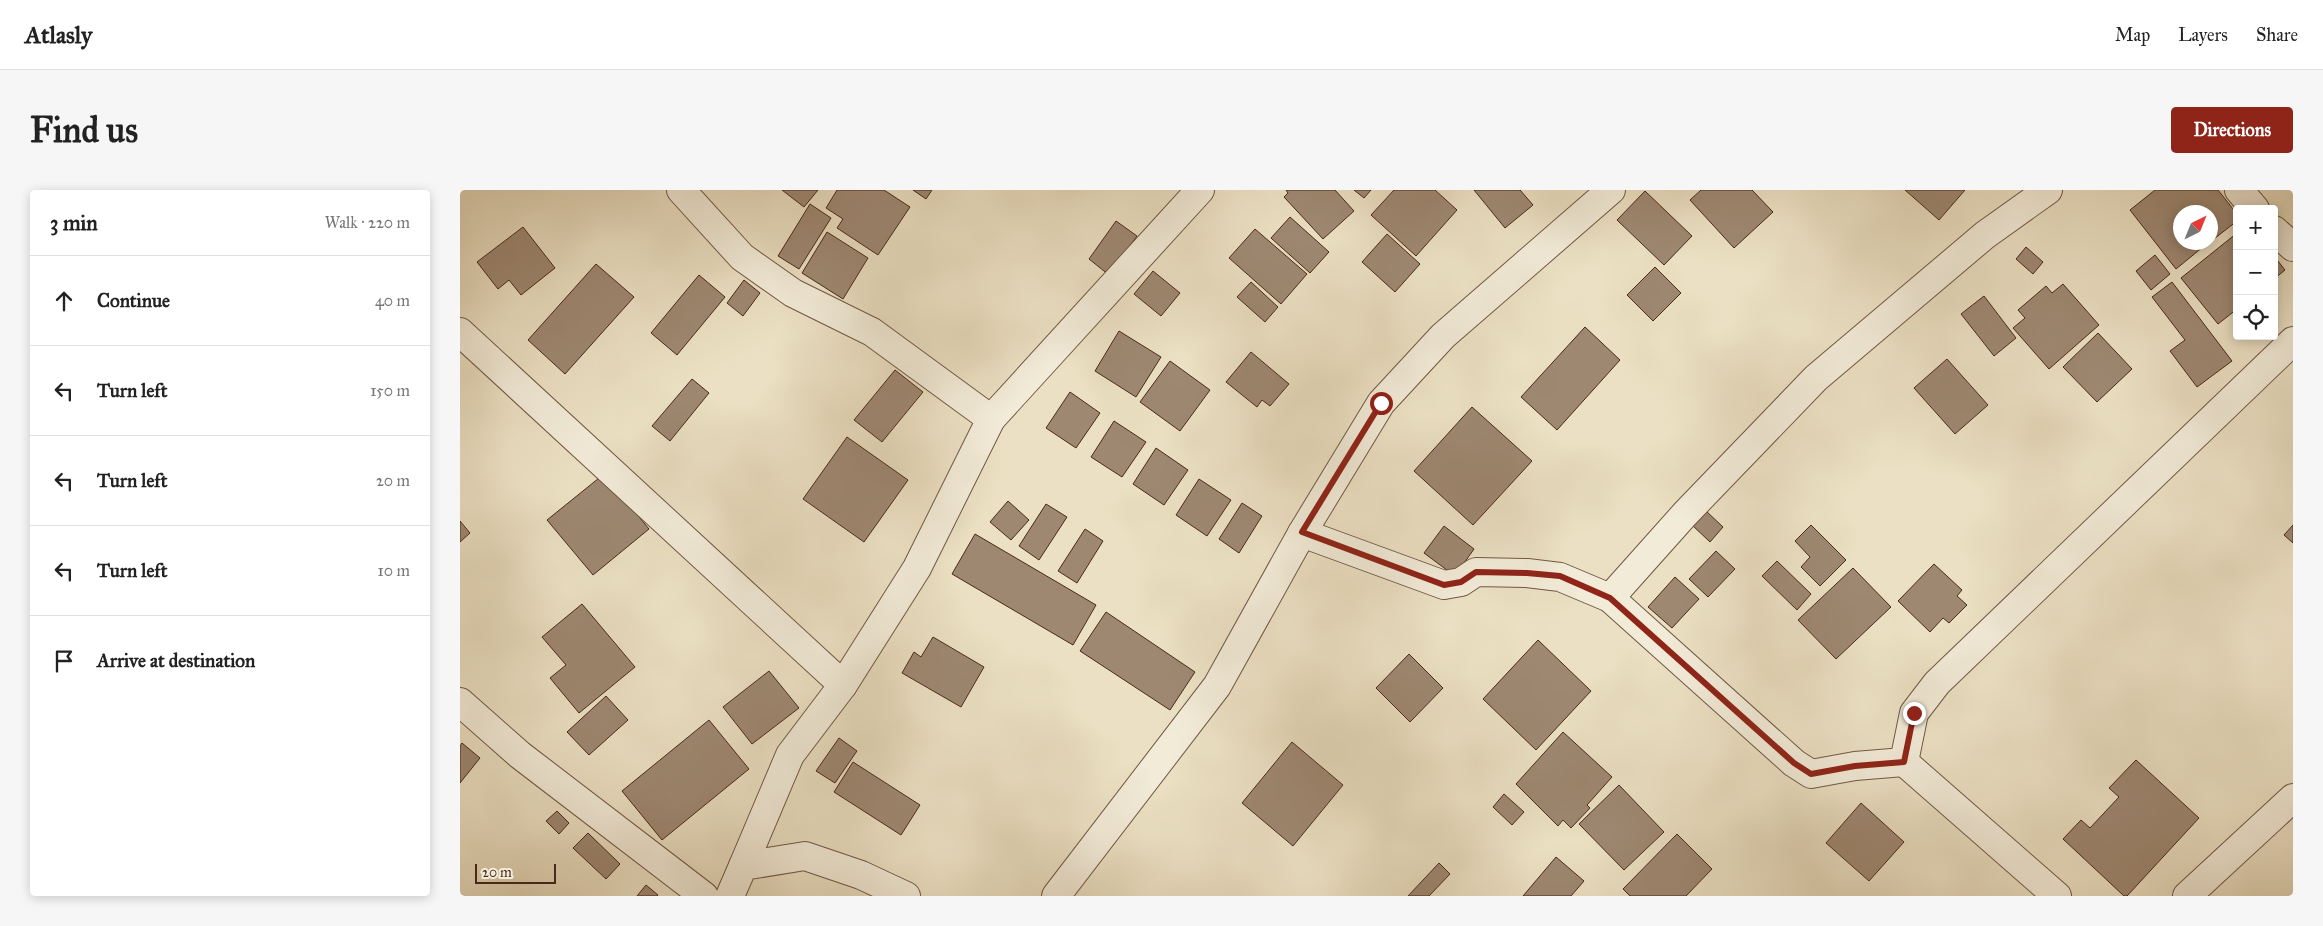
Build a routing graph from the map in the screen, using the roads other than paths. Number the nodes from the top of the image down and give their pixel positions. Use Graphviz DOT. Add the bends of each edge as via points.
graph roads {
  1 [pos="681,190"];
  2 [pos="1200,190"];
  3 [pos="1610,190"];
  4 [pos="2048,190"];
  5 [pos="2239,190"];
  6 [pos="2252,205"];
  7 [pos="2278,234"];
  8 [pos="2293,247"];
  9 [pos="460,332"];
  10 [pos="2293,341"];
  11 [pos="991,419"];
  12 [pos="1302,532"];
  13 [pos="1610,598"];
  14 [pos="844,685"];
  15 [pos="460,702"];
  16 [pos="1904,762"];
  17 [pos="2293,798"];
  18 [pos="742,866"];
  19 [pos="704,896"];
  20 [pos="730,896"];
  21 [pos="906,896"];
  22 [pos="1056,896"];
  23 [pos="2057,896"];
  24 [pos="2187,896"];
  1 -- 11 [label="street" via="742,257 793,293 872,332"];
  2 -- 11 [label="street"];
  3 -- 12 [label="street" via="1443,336 1381,403"];
  4 -- 13 [label="street" via="1985,235 1816,378 1685,514"];
  5 -- 6 [label="street"];
  7 -- 8 [label="street"];
  9 -- 14 [label="street"];
  10 -- 16 [label="street" via="1936,683 1914,713"];
  11 -- 14 [label="street" via="917,568"];
  12 -- 13 [label="street" via="1444,585 1461,582 1476,572 1527,573 1560,576"];
  12 -- 22 [label="street" via="1217,686"];
  13 -- 16 [label="street" via="1794,763 1811,774"];
  14 -- 18 [label="street" via="790,755"];
  15 -- 19 [label="street" via="520,754"];
  16 -- 23 [label="street"];
  17 -- 24 [label="street"];
  18 -- 20 [label="street"];
  18 -- 21 [label="street" via="805,856"];
}
